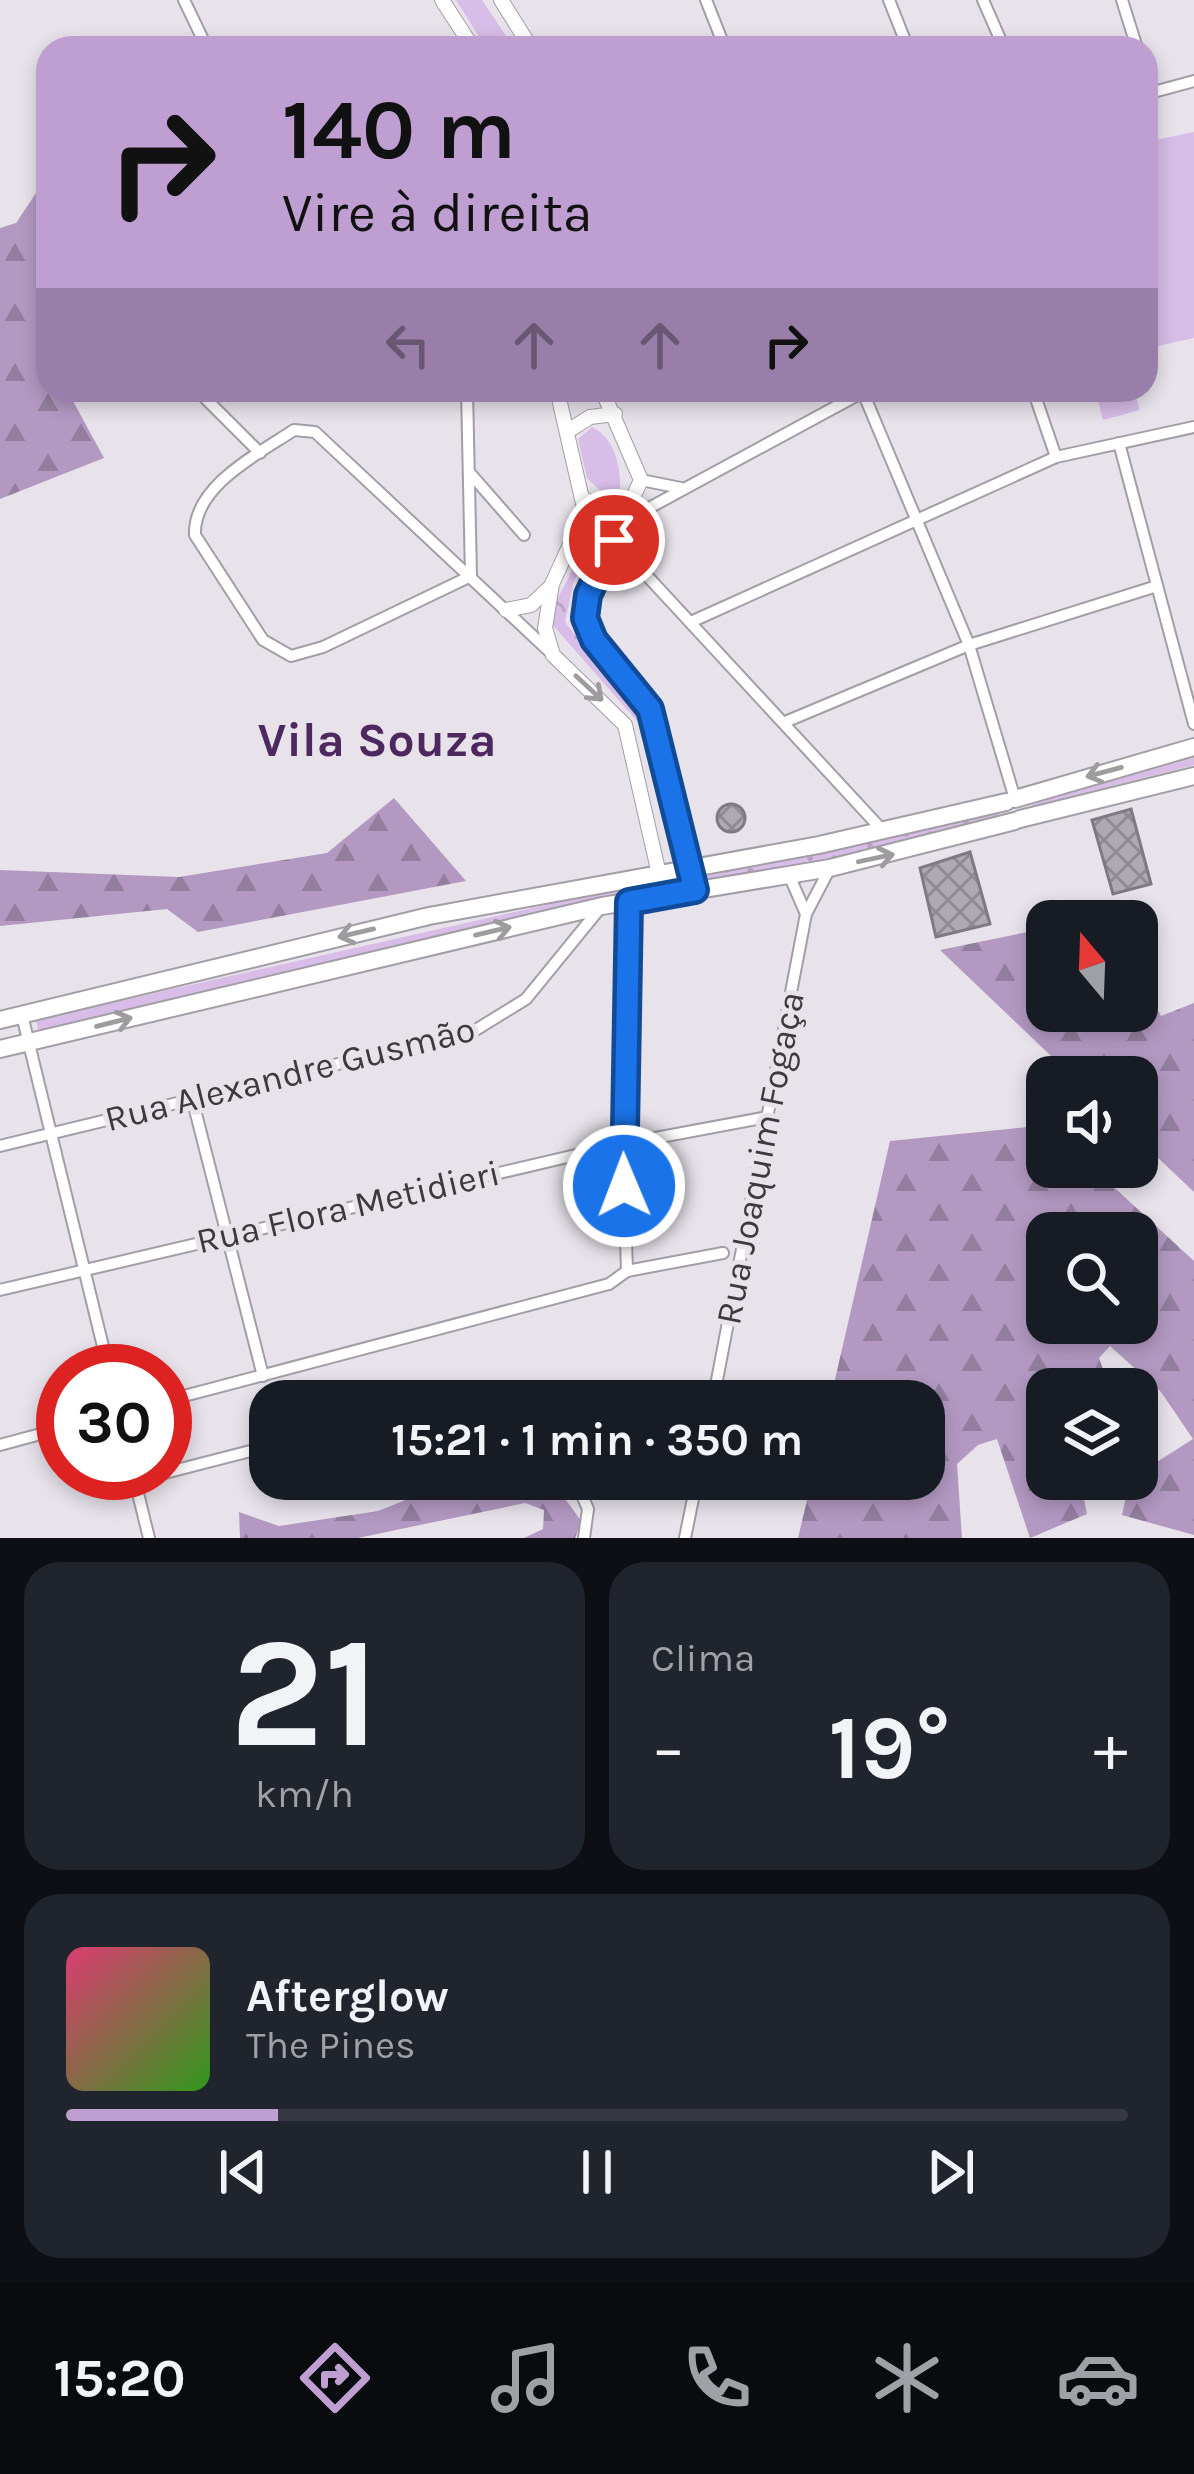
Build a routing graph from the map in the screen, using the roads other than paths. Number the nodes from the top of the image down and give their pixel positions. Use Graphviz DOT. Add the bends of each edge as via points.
graph roads {
  1 [pos="184,0"];
  2 [pos="442,0"];
  3 [pos="501,0"];
  4 [pos="706,0"];
  5 [pos="890,0"];
  6 [pos="983,0"];
  7 [pos="1122,0"];
  8 [pos="201,36"];
  9 [pos="465,36"];
  10 [pos="524,36"];
  11 [pos="720,36"];
  12 [pos="904,36"];
  13 [pos="999,36"];
  14 [pos="1133,36"];
  15 [pos="1194,81"];
  16 [pos="1158,91"];
  17 [pos="209,402"];
  18 [pos="467,402"];
  19 [pos="560,402"];
  20 [pos="608,402"];
  21 [pos="842,402"];
  22 [pos="867,402"];
  23 [pos="1037,402"];
  24 [pos="615,414"];
  25 [pos="1194,427"];
  26 [pos="568,431"];
  27 [pos="1119,443"];
  28 [pos="260,453"];
  29 [pos="1056,457"];
  30 [pos="469,472"];
  31 [pos="641,480"];
  32 [pos="685,488"];
  33 [pos="585,506"];
  34 [pos="918,518"];
  35 [pos="625,521"];
  36 [pos="524,535"];
  37 [pos="614,540"];
  38 [pos="471,576"];
  39 [pos="552,584"];
  40 [pos="1157,586"];
  41 [pos="506,610"];
  42 [pos="693,621"];
  43 [pos="969,644"];
  44 [pos="553,655"];
  45 [pos="784,722"];
  46 [pos="1194,724"];
  47 [pos="1194,748"];
  48 [pos="1194,776"];
  49 [pos="670,778"];
  50 [pos="641,786"];
  51 [pos="1010,801"];
  52 [pos="1017,820"];
  53 [pos="883,831"];
  54 [pos="690,867"];
  55 [pos="830,868"];
  56 [pos="658,872"];
  57 [pos="789,875"];
  58 [pos="695,890"];
  59 [pos="664,896"];
  60 [pos="629,902"];
  61 [pos="602,906"];
  62 [pos="806,914"];
  63 [pos="22,1015"];
  64 [pos="0,1020"];
  65 [pos="28,1042"];
  66 [pos="0,1049"];
  67 [pos="191,1098"];
  68 [pos="768,1117"];
  69 [pos="52,1134"];
  70 [pos="622,1144"];
  71 [pos="0,1147"];
  72 [pos="228,1234"];
  73 [pos="723,1253"];
  74 [pos="83,1270"];
  75 [pos="627,1270"];
  76 [pos="0,1290"];
  77 [pos="102,1344"];
  78 [pos="263,1376"];
  79 [pos="717,1380"];
  80 [pos="192,1395"];
  81 [pos="36,1436"];
  82 [pos="0,1445"];
  83 [pos="249,1451"];
  84 [pos="192,1466"];
  85 [pos="140,1500"];
  86 [pos="584,1500"];
  87 [pos="693,1500"];
  88 [pos="149,1538"];
  89 [pos="584,1538"];
  90 [pos="685,1538"];
  1 -- 8 [label="street"];
  2 -- 9 [label="street"];
  3 -- 10 [label="street"];
  4 -- 11 [label="street"];
  5 -- 12 [label="street"];
  6 -- 13 [label="street"];
  7 -- 14 [label="street"];
  15 -- 16 [label="street"];
  17 -- 28 [label="street"];
  18 -- 30 [label="street"];
  19 -- 26 [label="street"];
  20 -- 24 [label="street"];
  21 -- 32 [label="street"];
  22 -- 34 [label="street"];
  23 -- 29 [label="street"];
  24 -- 26 [label="street"];
  24 -- 31 [label="street"];
  25 -- 27 [label="street"];
  26 -- 33 [label="street"];
  27 -- 29 [label="street"];
  27 -- 40 [label="street"];
  28 -- 38 [label="street" via="294,430 315,432"];
  28 -- 38 [label="street" via="208,494 195,535 263,640 291,656 323,647"];
  29 -- 34 [label="street"];
  30 -- 36 [label="street"];
  30 -- 38 [label="street"];
  31 -- 32 [label="street"];
  31 -- 35 [label="street"];
  32 -- 35 [label="street"];
  33 -- 35 [label="street"];
  33 -- 37 [label="street"];
  33 -- 39 [label="street"];
  34 -- 42 [label="street"];
  34 -- 43 [label="street"];
  35 -- 37 [label="street"];
  37 -- 42 [label="street"];
  37 -- 49 [label="street" via="585,618 650,709"];
  38 -- 41 [label="street"];
  39 -- 41 [label="street" via="531,604"];
  39 -- 44 [label="street" via="545,628"];
  40 -- 43 [label="street"];
  40 -- 46 [label="street"];
  41 -- 44 [label="street"];
  42 -- 45 [label="street"];
  43 -- 45 [label="street"];
  43 -- 51 [label="street"];
  44 -- 50 [label="street, one-way" via="625,725"];
  45 -- 53 [label="street"];
  47 -- 51 [label="main road, one-way"];
  48 -- 52 [label="main road"];
  49 -- 50 [label="street"];
  49 -- 54 [label="street"];
  50 -- 56 [label="street"];
  51 -- 52 [label="main road" via="1004,816"];
  51 -- 53 [label="main road"];
  55 -- 52 [label="main road, one-way"];
  53 -- 54 [label="main road"];
  54 -- 56 [label="main road"];
  54 -- 58 [label="street"];
  55 -- 57 [label="main road"];
  55 -- 62 [label="street, Rua Joaquim Fogaça"];
  56 -- 59 [label="street"];
  56 -- 63 [label="main road, one-way" via="429,916"];
  57 -- 58 [label="main road"];
  57 -- 62 [label="street"];
  58 -- 59 [label="main road"];
  59 -- 60 [label="main road"];
  60 -- 61 [label="main road"];
  60 -- 70 [label="street"];
  65 -- 61 [label="main road, one-way"];
  61 -- 67 [label="street, Rua Alexandre Gusmão" via="499,1021"];
  62 -- 68 [label="street, Rua Joaquim Fogaça"];
  63 -- 64 [label="main road"];
  63 -- 65 [label="street"];
  65 -- 66 [label="main road"];
  65 -- 69 [label="street"];
  67 -- 69 [label="street, Rua Alexandre Gusmão"];
  67 -- 72 [label="street"];
  68 -- 70 [label="street, Rua Flora Metidieri"];
  68 -- 79 [label="street, Rua Joaquim Fogaça"];
  69 -- 71 [label="street, Rua Alexandre Gusmão"];
  69 -- 74 [label="street"];
  70 -- 72 [label="street, Rua Flora Metidieri"];
  70 -- 75 [label="street"];
  72 -- 74 [label="street, Rua Flora Metidieri"];
  72 -- 78 [label="street"];
  73 -- 75 [label="street"];
  74 -- 76 [label="street, Rua Flora Metidieri"];
  74 -- 77 [label="street"];
  75 -- 78 [label="street" via="609,1284"];
  78 -- 80 [label="street"];
  81 -- 82 [label="street"];
  83 -- 84 [label="street"];
  85 -- 88 [label="street"];
  86 -- 89 [label="street"];
  87 -- 90 [label="street"];
}
